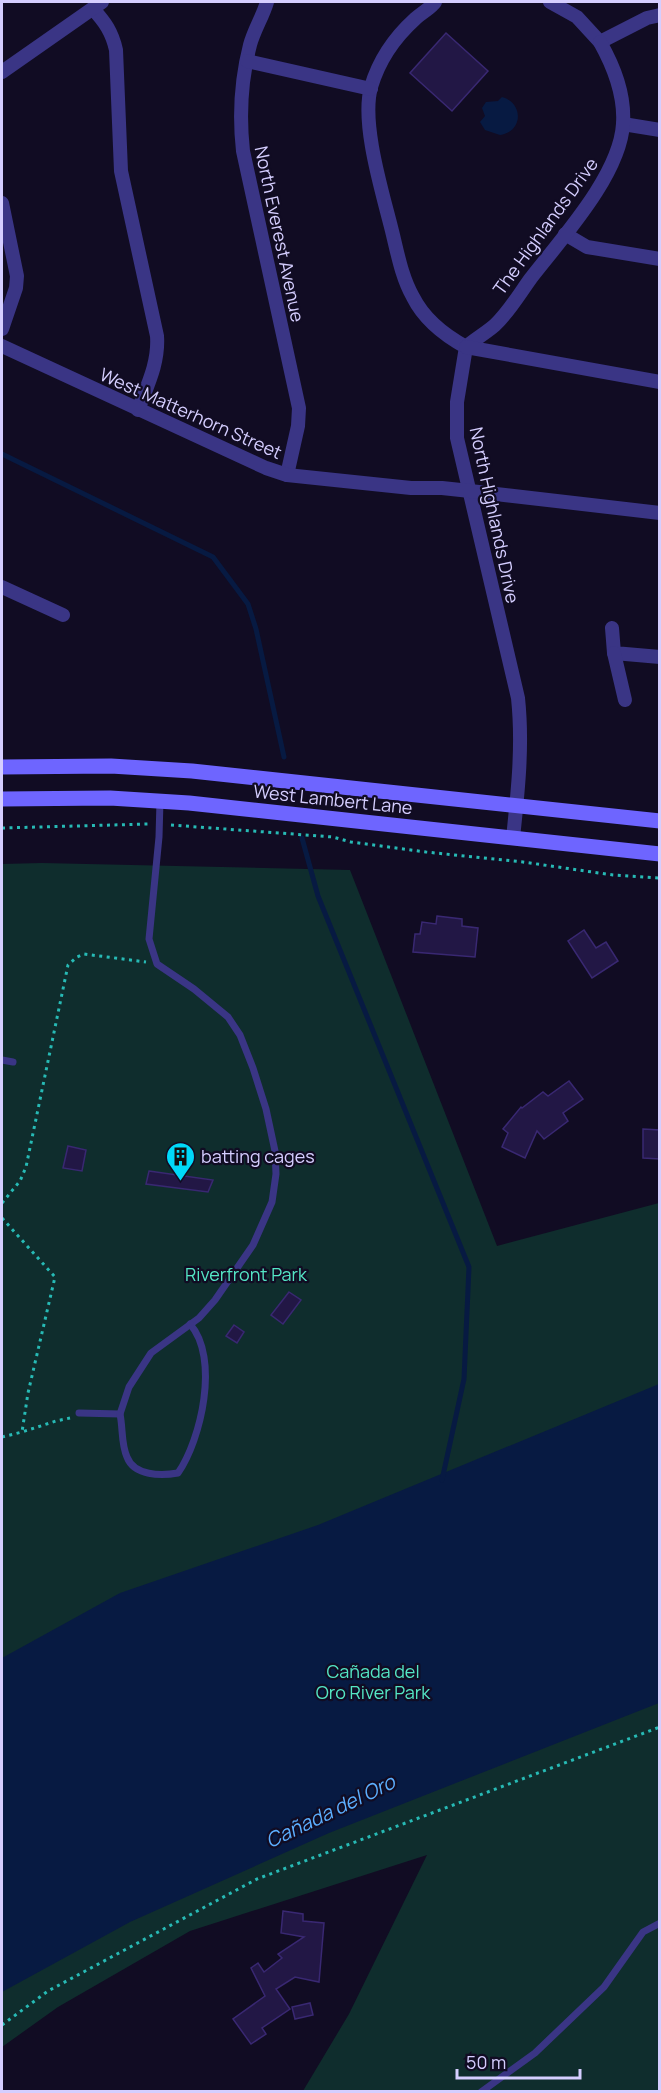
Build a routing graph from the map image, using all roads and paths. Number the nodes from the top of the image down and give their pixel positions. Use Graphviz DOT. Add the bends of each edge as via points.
graph roads {
  1 [pos="267,2"];
  2 [pos="437,2"];
  3 [pos="550,2"];
  4 [pos="97,5"];
  5 [pos="660,15"];
  6 [pos="600,42"];
  7 [pos="247,61"];
  8 [pos="2,72"];
  9 [pos="370,89"];
  10 [pos="624,124"];
  11 [pos="660,130"];
  12 [pos="2,203"];
  13 [pos="565,234"];
  14 [pos="660,259"];
  15 [pos="2,329"];
  16 [pos="2,346"];
  17 [pos="466,346"];
  18 [pos="660,382"];
  19 [pos="138,411"];
  20 [pos="287,475"];
  21 [pos="470,491"];
  22 [pos="660,513"];
  23 [pos="2,587"];
  24 [pos="63,615"];
  25 [pos="612,628"];
  26 [pos="615,653"];
  27 [pos="660,657"];
  28 [pos="625,700"];
  29 [pos="2,767"];
  30 [pos="2,799"];
  31 [pos="160,801"];
  32 [pos="517,805"];
  33 [pos="660,821"];
  34 [pos="149,824"];
  35 [pos="171,825"];
  36 [pos="2,828"];
  37 [pos="513,838"];
  38 [pos="660,854"];
  39 [pos="660,878"];
  40 [pos="157,964"];
  41 [pos="2,1060"];
  42 [pos="13,1062"];
  43 [pos="2,1203"];
  44 [pos="2,1218"];
  45 [pos="190,1324"];
  46 [pos="80,1413"];
  47 [pos="120,1414"];
  48 [pos="22,1432"];
  49 [pos="2,1437"];
  50 [pos="660,1727"];
  51 [pos="660,1923"];
  52 [pos="2,2025"];
  53 [pos="481,2091"];
  1 -- 7 [label="street, North Everest Avenue"];
  2 -- 9 [label="street" via="400,34 382,57"];
  3 -- 6 [label="street, The Highlands Drive" via="577,17"];
  4 -- 8 [label="street"];
  4 -- 19 [label="street" via="113,35 116,50 121,171 157,336 156,362"];
  5 -- 6 [label="street"];
  6 -- 10 [label="street, The Highlands Drive" via="618,80"];
  7 -- 9 [label="street"];
  7 -- 20 [label="street, North Everest Avenue" via="240,107 243,151 299,408"];
  9 -- 17 [label="street" via="371,136 407,285 434,325"];
  10 -- 11 [label="street"];
  10 -- 13 [label="street, The Highlands Drive" via="611,166"];
  12 -- 15 [label="street" via="17,276"];
  13 -- 14 [label="street" via="587,247"];
  13 -- 17 [label="street, The Highlands Drive" via="496,324"];
  16 -- 19 [label="street, West Matterhorn Street"];
  17 -- 18 [label="street"];
  17 -- 21 [label="street, North Highlands Drive" via="457,402 457,438"];
  19 -- 20 [label="street, West Matterhorn Street"];
  20 -- 21 [label="street, West Matterhorn Street" via="411,489"];
  21 -- 22 [label="street, West Matterhorn Street"];
  21 -- 32 [label="street, North Highlands Drive" via="518,698 521,728"];
  23 -- 24 [label="street"];
  25 -- 26 [label="street"];
  26 -- 27 [label="street"];
  26 -- 28 [label="street"];
  29 -- 32 [label="main road, West Lambert Lane" via="171,770"];
  30 -- 31 [label="main road, West Lambert Lane"];
  31 -- 37 [label="main road, West Lambert Lane"];
  31 -- 40 [label="lane" via="149,939"];
  32 -- 33 [label="main road, West Lambert Lane"];
  32 -- 37 [label="street, North Highlands Drive"];
  34 -- 36 [label="path"];
  35 -- 39 [label="path" via="333,837 426,852"];
  37 -- 38 [label="main road, West Lambert Lane"];
  40 -- 43 [label="path" via="84,954 68,965 26,1167"];
  40 -- 45 [label="lane" via="228,1017 240,1035 266,1109 274,1151 272,1202 253,1245 215,1300"];
  41 -- 42 [label="lane"];
  44 -- 48 [label="path" via="55,1277"];
  45 -- 47 [label="lane" via="151,1353 129,1387"];
  45 -- 47 [label="lane" via="205,1364 204,1391 195,1437 178,1473 163,1475 135,1468 127,1459"];
  46 -- 47 [label="lane"];
  46 -- 48 [label="path" via="78,1417"];
  48 -- 49 [label="path"];
  50 -- 52 [label="path" via="257,1879 48,1991"];
  51 -- 53 [label="lane" via="643,1932 604,1987 536,2053"];
}
